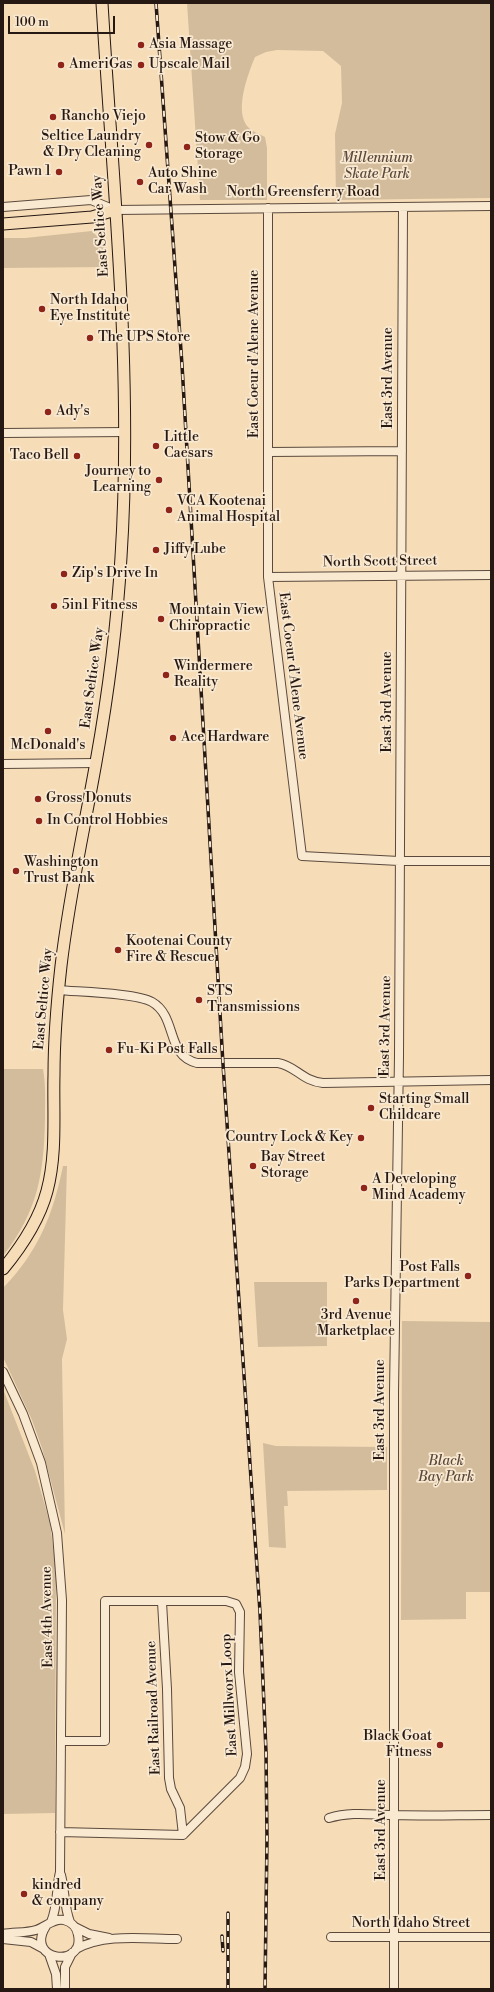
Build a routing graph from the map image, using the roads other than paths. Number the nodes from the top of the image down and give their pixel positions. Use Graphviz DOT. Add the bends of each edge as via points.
graph roads {
  1 [pos="102,3"];
  2 [pos="491,206"];
  3 [pos="3,207"];
  4 [pos="268,208"];
  5 [pos="403,208"];
  6 [pos="115,210"];
  7 [pos="3,224"];
  8 [pos="126,432"];
  9 [pos="3,433"];
  10 [pos="402,451"];
  11 [pos="268,452"];
  12 [pos="491,574"];
  13 [pos="402,575"];
  14 [pos="268,577"];
  15 [pos="96,763"];
  16 [pos="3,764"];
  17 [pos="491,860"];
  18 [pos="399,861"];
  19 [pos="58,990"];
  20 [pos="491,1080"];
  21 [pos="398,1082"];
  22 [pos="3,1269"];
  23 [pos="3,1372"];
  24 [pos="162,1602"];
  25 [pos="61,1741"];
  26 [pos="395,1815"];
  27 [pos="491,1815"];
  28 [pos="329,1818"];
  29 [pos="60,1832"];
  30 [pos="182,1835"];
  31 [pos="60,1872"];
  32 [pos="49,1924"];
  33 [pos="72,1924"];
  34 [pos="3,1934"];
  35 [pos="331,1937"];
  36 [pos="394,1937"];
  37 [pos="491,1937"];
  38 [pos="3,1939"];
  39 [pos="111,1939"];
  40 [pos="177,1939"];
  41 [pos="74,1951"];
  42 [pos="47,1952"];
  43 [pos="57,1989"];
  44 [pos="64,1989"];
  45 [pos="394,1989"];
  1 -- 6 [label="main road, East Seltice Way"];
  2 -- 5 [label="street, North Greensferry Road"];
  3 -- 6 [label="street, North Greensferry Road" via="91,200"];
  4 -- 5 [label="street, North Greensferry Road"];
  4 -- 6 [label="street, North Greensferry Road"];
  4 -- 11 [label="street, East Coeur d'Alene Avenue"];
  5 -- 10 [label="street, East 3rd Avenue"];
  6 -- 7 [label="main road, North Greensferry Road" via="92,217"];
  6 -- 8 [label="main road, East Seltice Way" via="123,326"];
  8 -- 9 [label="street"];
  8 -- 15 [label="main road, East Seltice Way" via="118,605"];
  10 -- 11 [label="street"];
  10 -- 13 [label="street, East 3rd Avenue"];
  11 -- 14 [label="street, East Coeur d'Alene Avenue"];
  12 -- 13 [label="street, North Scott Street"];
  13 -- 14 [label="street, North Scott Street"];
  13 -- 18 [label="street, East 3rd Avenue"];
  14 -- 18 [label="street, East Coeur d'Alene Avenue" via="302,856"];
  15 -- 16 [label="street"];
  15 -- 19 [label="main road, East Seltice Way" via="71,897"];
  17 -- 18 [label="street"];
  18 -- 21 [label="street, East 3rd Avenue"];
  19 -- 21 [label="street" via="153,1002 166,1017 176,1049 194,1062 285,1064 306,1079 323,1083"];
  19 -- 22 [label="main road, East Seltice Way" via="50,1175 44,1201 34,1224"];
  20 -- 21 [label="street"];
  21 -- 26 [label="street, East 3rd Avenue" via="394,1392"];
  23 -- 25 [label="street, East 4th Avenue" via="41,1463 57,1533 62,1600"];
  24 -- 25 [label="street, East Millworx Loop" via="105,1601 106,1741"];
  24 -- 30 [label="street, East Railroad Avenue" via="169,1778 180,1808"];
  24 -- 30 [label="street, East Millworx Loop" via="232,1602 240,1612 239,1672 248,1754 245,1767 240,1778"];
  25 -- 29 [label="street, East 4th Avenue"];
  26 -- 27 [label="street"];
  26 -- 28 [label="street" via="366,1812 341,1814"];
  26 -- 36 [label="street, East 3rd Avenue"];
  29 -- 30 [label="street"];
  29 -- 31 [label="street, East 4th Avenue"];
  31 -- 32 [label="street, East 4th Avenue" via="56,1889 56,1907"];
  31 -- 33 [label="street, East 4th Avenue" via="65,1908"];
  32 -- 33 [label="street" via="57,1920"];
  32 -- 34 [label="street" via="31,1932"];
  32 -- 42 [label="street" via="41,1937"];
  33 -- 39 [label="street" via="89,1934"];
  33 -- 41 [label="street" via="79,1937"];
  35 -- 36 [label="street, North Idaho Street"];
  36 -- 37 [label="street, North Idaho Street"];
  36 -- 45 [label="street, East 3rd Avenue"];
  38 -- 42 [label="street" via="31,1942"];
  39 -- 40 [label="street"];
  39 -- 41 [label="street" via="91,1942"];
  41 -- 42 [label="street" via="60,1958"];
  41 -- 44 [label="street" via="65,1967"];
  42 -- 43 [label="street" via="56,1974"];
}
